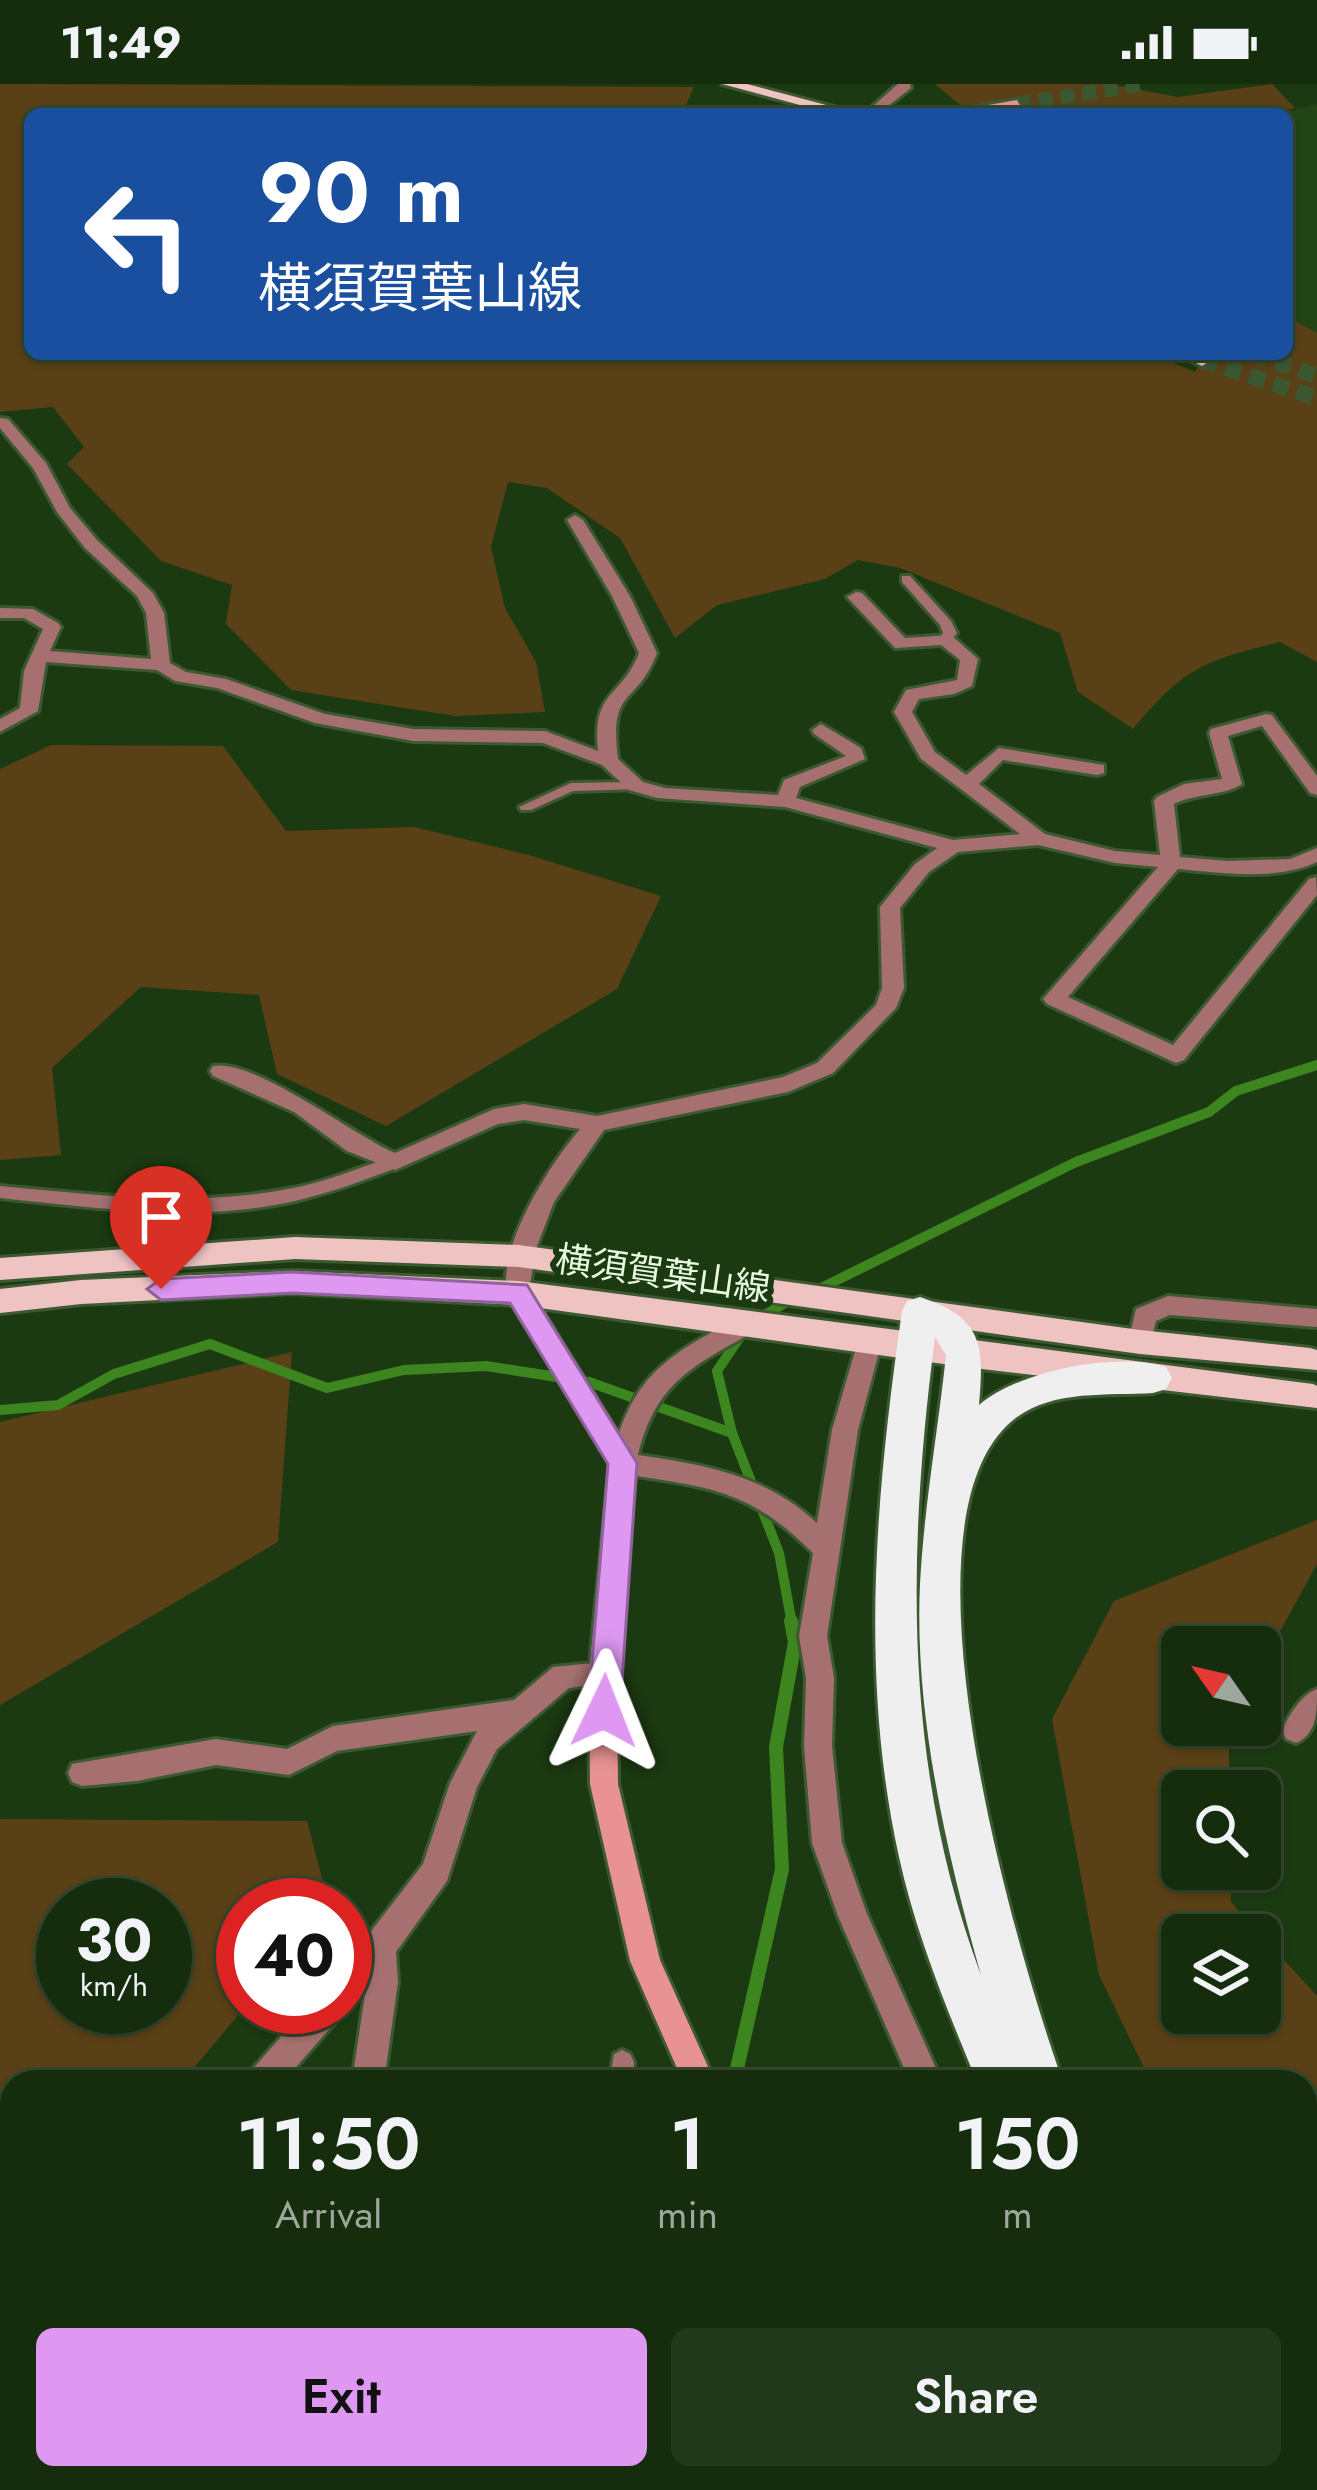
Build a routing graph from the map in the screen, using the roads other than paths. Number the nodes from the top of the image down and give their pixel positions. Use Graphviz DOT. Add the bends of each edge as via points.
graph roads {
  1 [pos="729,84"];
  2 [pos="904,84"];
  3 [pos="754,86"];
  4 [pos="1017,104"];
  5 [pos="831,108"];
  6 [pos="880,108"];
  7 [pos="994,108"];
  8 [pos="3,422"];
  9 [pos="575,520"];
  10 [pos="906,579"];
  11 [pos="856,597"];
  12 [pos="0,613"];
  13 [pos="945,639"];
  14 [pos="42,656"];
  15 [pos="161,665"];
  16 [pos="0,726"];
  17 [pos="821,730"];
  18 [pos="609,761"];
  19 [pos="1097,769"];
  20 [pos="968,784"];
  21 [pos="636,786"];
  22 [pos="1317,789"];
  23 [pos="785,801"];
  24 [pos="526,807"];
  25 [pos="1038,838"];
  26 [pos="953,846"];
  27 [pos="1317,854"];
  28 [pos="1171,865"];
  29 [pos="1293,865"];
  30 [pos="1316,883"];
  31 [pos="221,1071"];
  32 [pos="597,1124"];
  33 [pos="394,1162"];
  34 [pos="0,1192"];
  35 [pos="519,1256"];
  36 [pos="0,1269"];
  37 [pos="518,1293"];
  38 [pos="0,1301"];
  39 [pos="1317,1318"];
  40 [pos="748,1323"];
  41 [pos="917,1330"];
  42 [pos="870,1341"];
  43 [pos="965,1355"];
  44 [pos="1147,1360"];
  45 [pos="1310,1360"];
  46 [pos="1313,1396"];
  47 [pos="623,1463"];
  48 [pos="952,1488"];
  49 [pos="829,1552"];
  50 [pos="603,1674"];
  51 [pos="1317,1702"];
  52 [pos="524,1711"];
  53 [pos="1296,1730"];
  54 [pos="82,1773"];
  55 [pos="380,1948"];
  56 [pos="372,1957"];
  57 [pos="304,2034"];
  58 [pos="273,2070"];
  59 [pos="370,2070"];
  60 [pos="694,2070"];
  61 [pos="921,2070"];
  62 [pos="996,2070"];
  63 [pos="1035,2070"];
  1 -- 3 [label="main road"];
  2 -- 6 [label="street"];
  3 -- 5 [label="main road"];
  4 -- 7 [label="street"];
  8 -- 15 [label="street" via="91,544 144,593 155,613"];
  9 -- 18 [label="street" via="648,653 644,668 605,708"];
  10 -- 13 [label="lane" via="946,624"];
  11 -- 13 [label="street" via="901,644"];
  12 -- 14 [label="street" via="27,613 52,627"];
  13 -- 20 [label="street" via="969,659 966,682 912,694 903,712 928,755"];
  14 -- 15 [label="street"];
  14 -- 16 [label="street" via="29,711"];
  15 -- 18 [label="street" via="322,719 413,735 545,737"];
  17 -- 23 [label="street" via="856,758 791,784"];
  18 -- 21 [label="street"];
  19 -- 20 [label="street" via="998,754"];
  20 -- 25 [label="street"];
  21 -- 23 [label="street"];
  21 -- 24 [label="lane" via="571,787"];
  22 -- 28 [label="street" via="1266,719 1218,733 1233,784 1190,788 1164,801"];
  23 -- 26 [label="street"];
  25 -- 26 [label="street"];
  25 -- 28 [label="street"];
  26 -- 32 [label="street" via="890,907 895,961 885,1008 825,1068 758,1091"];
  27 -- 29 [label="street"];
  28 -- 29 [label="street"];
  28 -- 30 [label="street" via="1054,999 1176,1055"];
  29 -- 30 [label="street"];
  31 -- 33 [label="street" via="302,1106"];
  32 -- 33 [label="street" via="524,1112 494,1117"];
  32 -- 35 [label="street" via="570,1154"];
  33 -- 34 [label="lane" via="288,1199 212,1208"];
  35 -- 36 [label="main road, 横須賀葉山線" via="295,1248"];
  35 -- 37 [label="street"];
  35 -- 41 [label="main road, 横須賀葉山線"];
  37 -- 38 [label="main road, 横須賀葉山線" via="292,1282"];
  37 -- 40 [label="main road, 横須賀葉山線"];
  37 -- 47 [label="street"];
  39 -- 44 [label="street" via="1168,1305 1145,1316"];
  40 -- 42 [label="main road, 横須賀葉山線"];
  40 -- 47 [label="street" via="654,1384 633,1413"];
  41 -- 42 [label="main road, 横須賀葉山線"];
  41 -- 43 [label="highway" via="946,1323"];
  41 -- 44 [label="main road, 横須賀葉山線"];
  41 -- 62 [label="highway" via="893,1554 897,1715 921,1861"];
  42 -- 49 [label="street" via="845,1430"];
  43 -- 44 [label="main road, 横須賀葉山線"];
  43 -- 48 [label="highway"];
  44 -- 45 [label="main road, 横須賀葉山線"];
  44 -- 46 [label="main road, 横須賀葉山線"];
  44 -- 48 [label="highway" via="1036,1388 1005,1405 961,1457"];
  47 -- 49 [label="street" via="759,1490"];
  47 -- 50 [label="street"];
  48 -- 63 [label="highway" via="941,1561 943,1621 964,1811 999,1972"];
  49 -- 61 [label="street" via="813,1636 827,1843"];
  50 -- 52 [label="street" via="563,1676"];
  50 -- 60 [label="street" via="604,1784 622,1874 646,1961"];
  51 -- 53 [label="street"];
  52 -- 54 [label="street" via="333,1739 290,1762 216,1752"];
  52 -- 55 [label="street" via="488,1740 464,1783 436,1870"];
  55 -- 56 [label="street"];
  55 -- 59 [label="street" via="385,1973"];
  57 -- 58 [label="street"];
}
